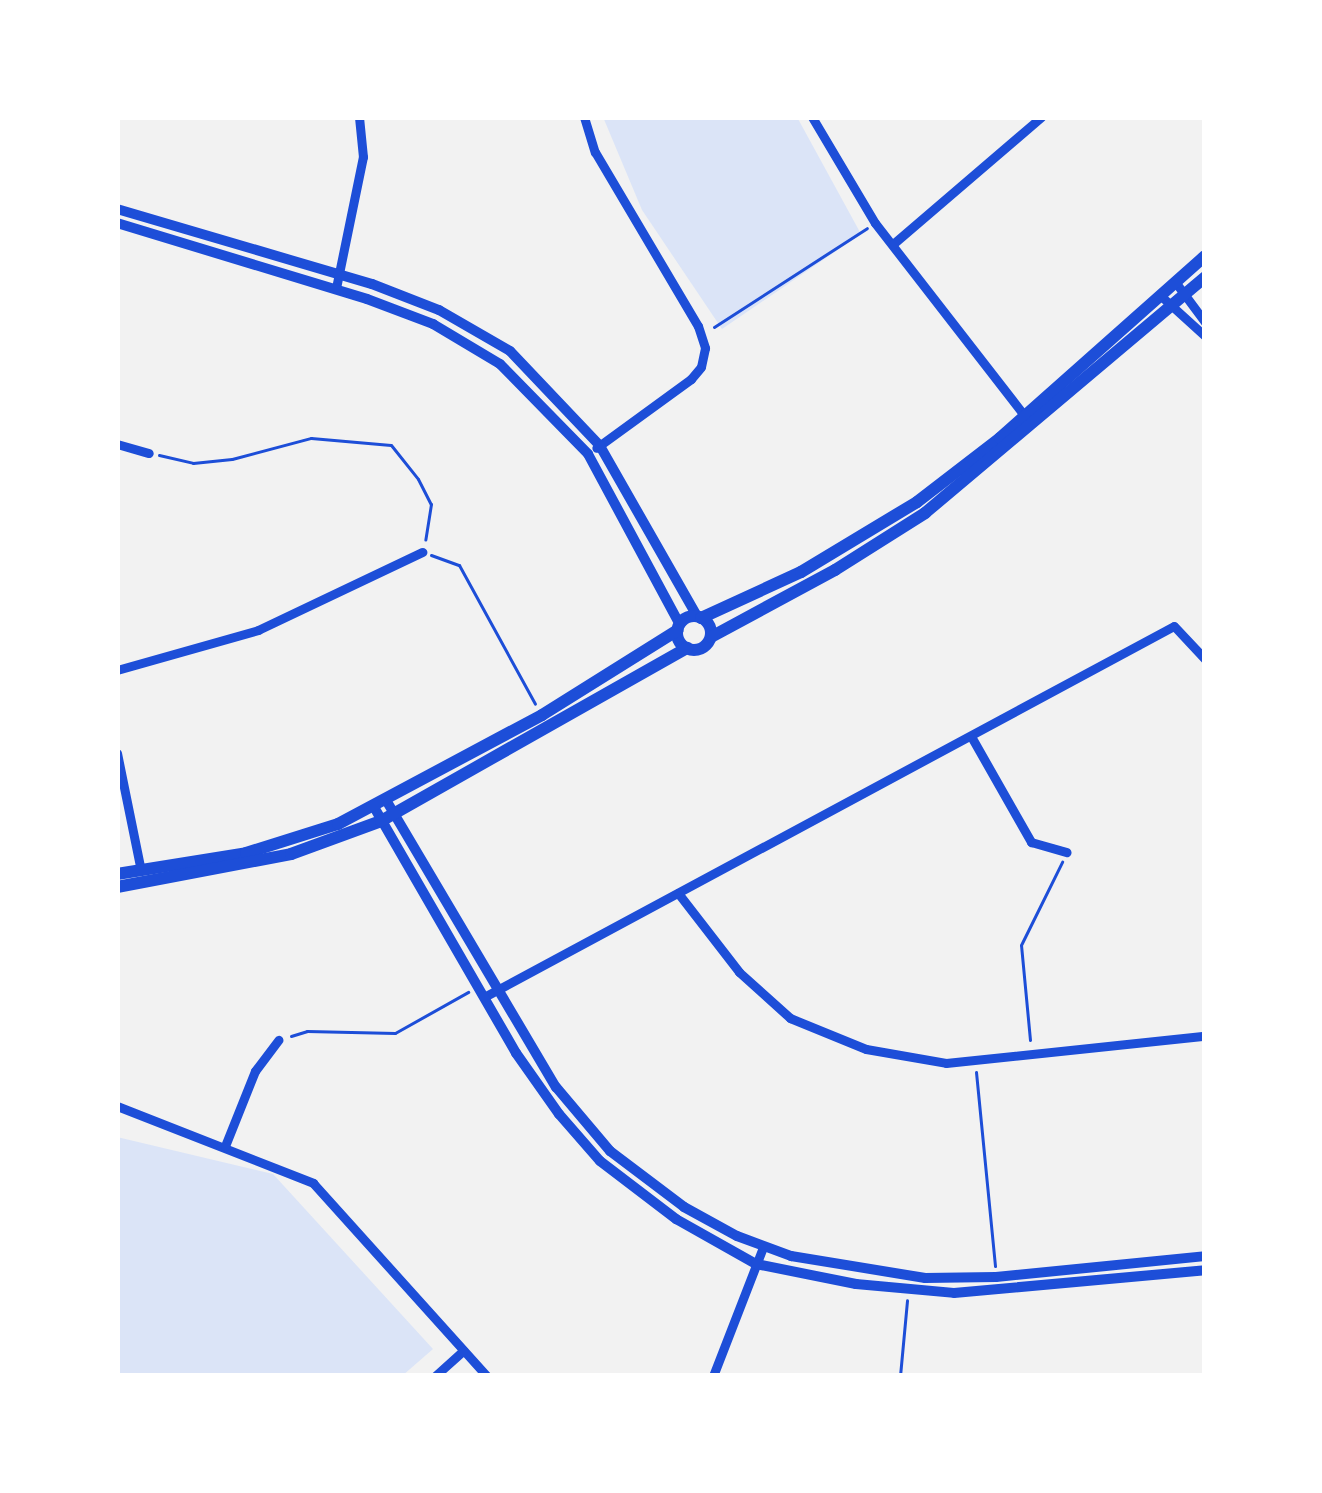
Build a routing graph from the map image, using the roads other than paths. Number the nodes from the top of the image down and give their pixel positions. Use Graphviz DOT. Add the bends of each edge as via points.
graph roads {
  1 [pos="359,117"];
  2 [pos="584,117"];
  3 [pos="812,117"];
  4 [pos="1041,117"];
  5 [pos="117,209"];
  6 [pos="117,223"];
  7 [pos="893,244"];
  8 [pos="1205,256"];
  9 [pos="339,273"];
  10 [pos="1205,277"];
  11 [pos="335,288"];
  12 [pos="1181,289"];
  13 [pos="1166,302"];
  14 [pos="1205,322"];
  15 [pos="1205,336"];
  16 [pos="1028,420"];
  17 [pos="117,444"];
  18 [pos="600,446"];
  19 [pos="149,453"];
  20 [pos="588,454"];
  21 [pos="422,552"];
  22 [pos="699,617"];
  23 [pos="679,628"];
  24 [pos="711,637"];
  25 [pos="687,648"];
  26 [pos="1205,658"];
  27 [pos="117,670"];
  28 [pos="973,738"];
  29 [pos="117,753"];
  30 [pos="380,803"];
  31 [pos="387,817"];
  32 [pos="1067,852"];
  33 [pos="117,874"];
  34 [pos="142,875"];
  35 [pos="117,887"];
  36 [pos="677,893"];
  37 [pos="496,990"];
  38 [pos="482,991"];
  39 [pos="1205,1036"];
  40 [pos="278,1040"];
  41 [pos="117,1106"];
  42 [pos="225,1145"];
  43 [pos="763,1247"];
  44 [pos="1205,1256"];
  45 [pos="756,1264"];
  46 [pos="1205,1270"];
  47 [pos="464,1352"];
  48 [pos="435,1376"];
  49 [pos="488,1376"];
  50 [pos="713,1376"];
  1 -- 9 [label="street" via="363,157"];
  2 -- 18 [label="street" via="606,173 703,336 704,359 691,379"];
  3 -- 7 [label="street"];
  4 -- 7 [label="street"];
  5 -- 9 [label="street"];
  6 -- 11 [label="street"];
  7 -- 16 [label="street"];
  8 -- 12 [label="main road"];
  9 -- 11 [label="street"];
  9 -- 18 [label="street" via="478,330 538,376"];
  10 -- 12 [label="main road"];
  11 -- 20 [label="street" via="470,344 530,388"];
  12 -- 13 [label="main road"];
  12 -- 14 [label="street"];
  13 -- 15 [label="street"];
  13 -- 16 [label="main road"];
  16 -- 22 [label="main road" via="875,530"];
  16 -- 24 [label="main road" via="910,522"];
  17 -- 19 [label="street"];
  18 -- 20 [label="street"];
  18 -- 22 [label="street"];
  20 -- 23 [label="street"];
  21 -- 27 [label="street" via="258,630"];
  22 -- 23 [label="main road"];
  22 -- 24 [label="main road"];
  23 -- 25 [label="main road"];
  23 -- 30 [label="main road"];
  24 -- 25 [label="main road" via="704,647"];
  25 -- 31 [label="main road"];
  26 -- 28 [label="street" via="1174,626"];
  28 -- 32 [label="street" via="1031,842"];
  28 -- 36 [label="street"];
  29 -- 34 [label="street"];
  30 -- 31 [label="street"];
  30 -- 34 [label="main road" via="246,853"];
  31 -- 34 [label="main road" via="291,854"];
  31 -- 37 [label="street"];
  31 -- 38 [label="street"];
  33 -- 34 [label="main road"];
  34 -- 35 [label="main road"];
  36 -- 37 [label="street"];
  36 -- 39 [label="street" via="739,972 790,1018 866,1049 946,1063"];
  37 -- 38 [label="street"];
  37 -- 43 [label="street" via="544,1072 610,1150 684,1207"];
  38 -- 45 [label="street" via="532,1079 600,1161 676,1219"];
  40 -- 42 [label="street" via="255,1071"];
  41 -- 42 [label="street"];
  42 -- 47 [label="street" via="313,1183"];
  43 -- 44 [label="street" via="926,1278"];
  43 -- 45 [label="street"];
  45 -- 46 [label="street" via="908,1290 998,1291"];
  45 -- 50 [label="street"];
  47 -- 48 [label="street"];
  47 -- 49 [label="street"];
}
